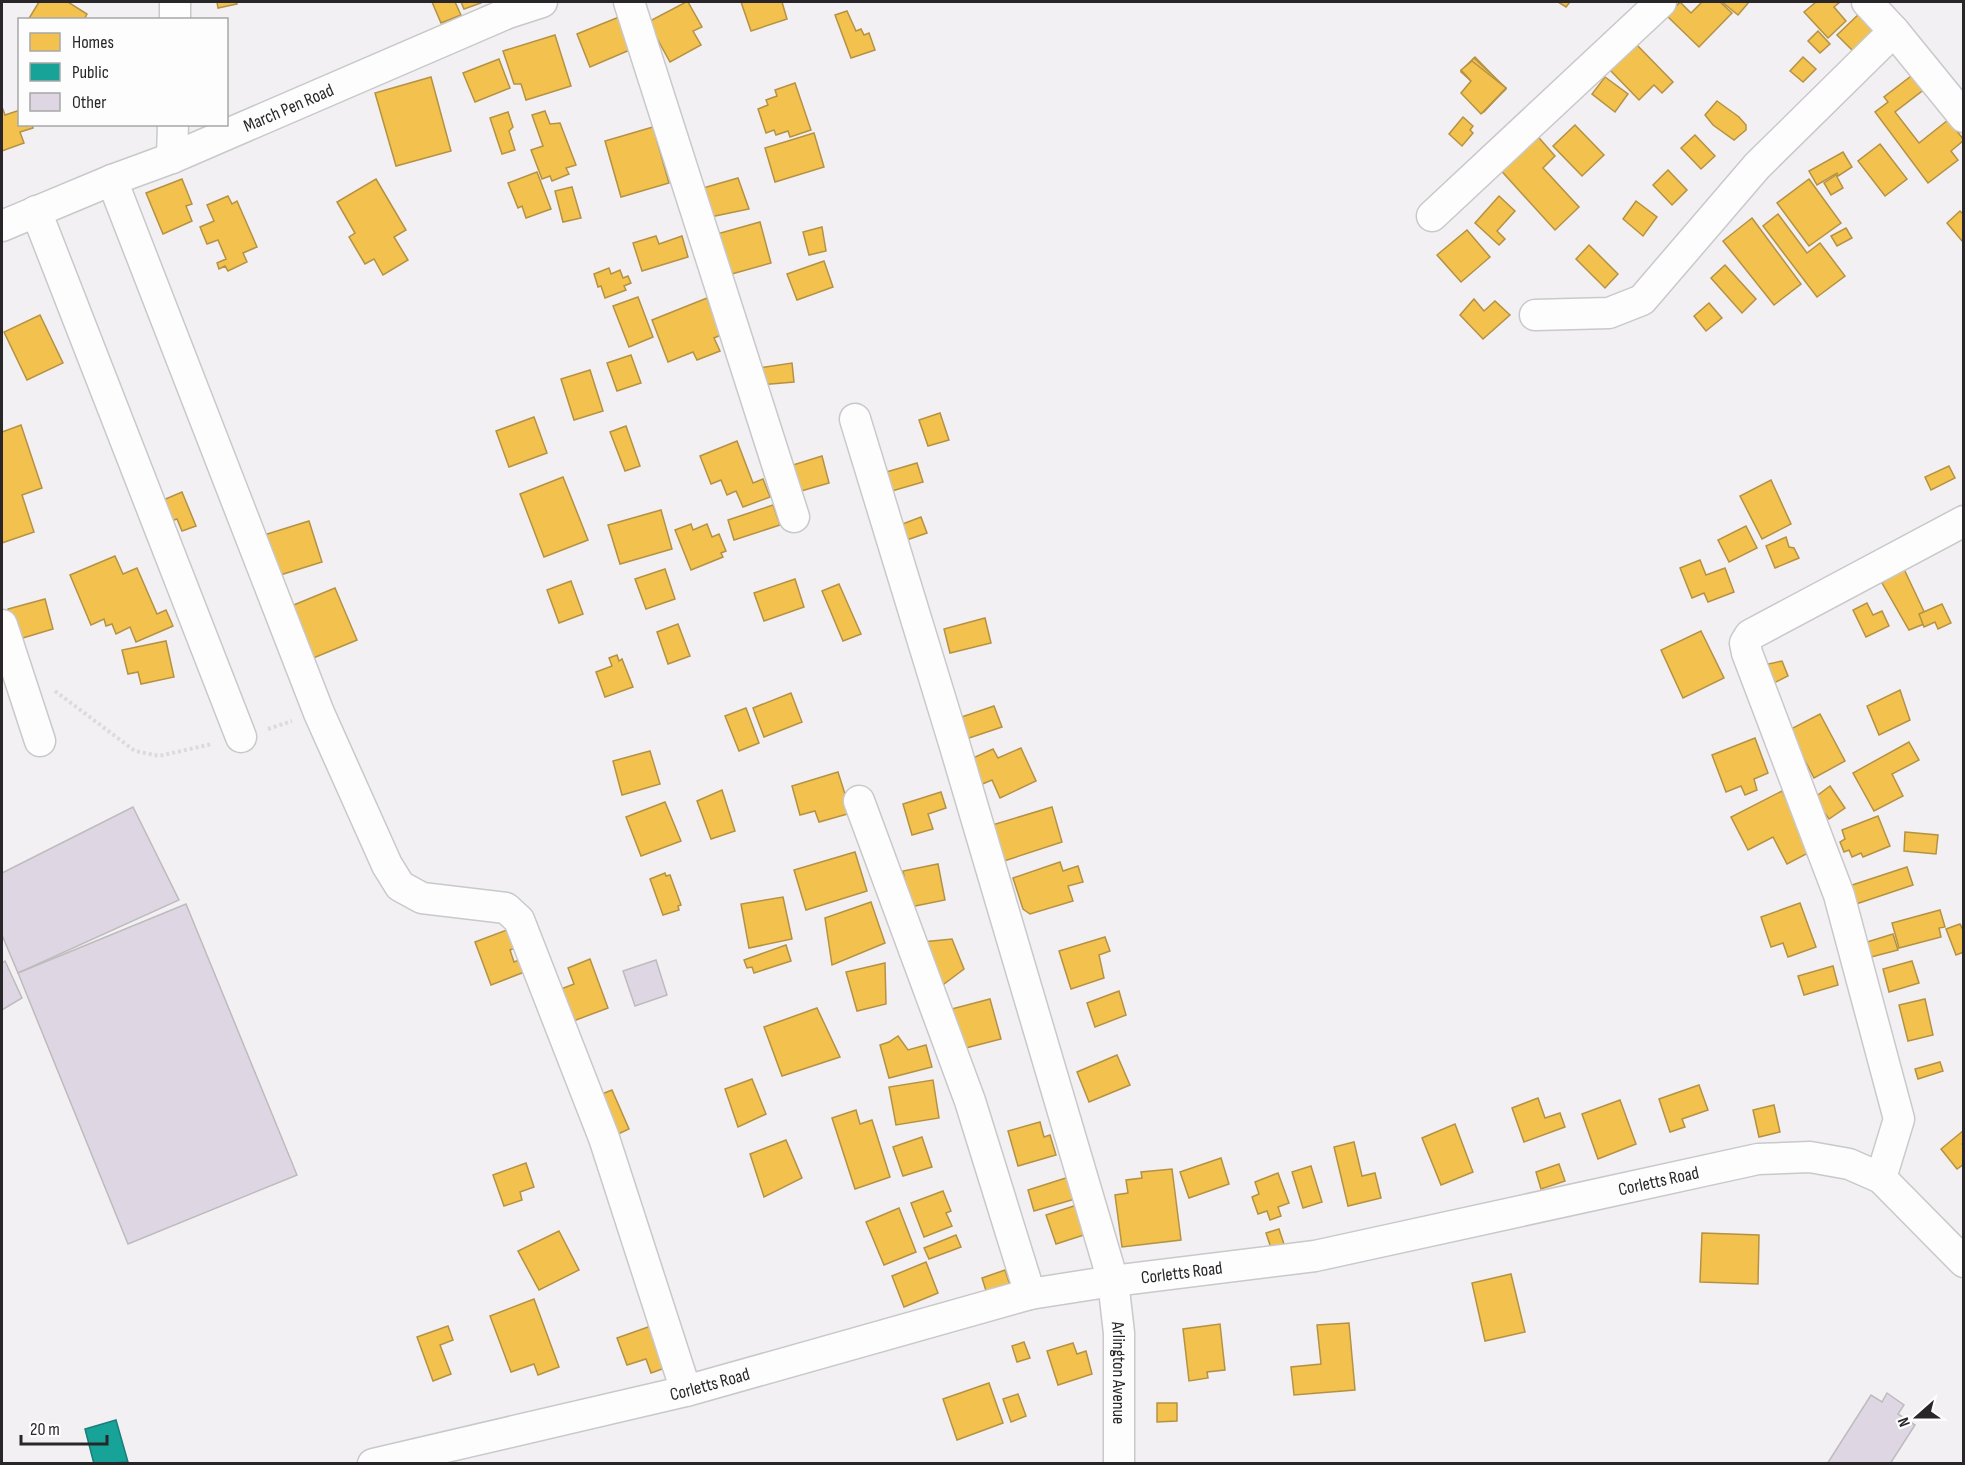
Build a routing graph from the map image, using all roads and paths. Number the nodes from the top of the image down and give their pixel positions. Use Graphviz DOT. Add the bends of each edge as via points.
graph roads {
  1 [pos="175,2"];
  2 [pos="542,2"];
  3 [pos="629,2"];
  4 [pos="1661,2"];
  5 [pos="1867,2"];
  6 [pos="505,7"];
  7 [pos="175,18"];
  8 [pos="1894,31"];
  9 [pos="1964,117"];
  10 [pos="173,126"];
  11 [pos="172,158"];
  12 [pos="112,180"];
  13 [pos="36,211"];
  14 [pos="1432,216"];
  15 [pos="2,226"];
  16 [pos="1535,315"];
  17 [pos="855,419"];
  18 [pos="794,517"];
  19 [pos="1964,520"];
  20 [pos="2,625"];
  21 [pos="22,686"];
  22 [pos="319,713"];
  23 [pos="241,737"];
  24 [pos="40,741"];
  25 [pos="859,801"];
  26 [pos="1881,1178"];
  27 [pos="1964,1262"];
  28 [pos="1113,1281"];
  29 [pos="1030,1294"];
  30 [pos="686,1391"];
  31 [pos="373,1464"];
  32 [pos="1119,1464"];
  1 -- 7 [label="street"];
  2 -- 6 [label="street, March Pen Road"];
  3 -- 18 [label="street"];
  4 -- 14 [label="street"];
  5 -- 8 [label="street"];
  6 -- 11 [label="street, March Pen Road"];
  8 -- 9 [label="street"];
  8 -- 16 [label="street" via="1756,166 1642,300 1609,313"];
  10 -- 11 [label="street"];
  11 -- 12 [label="street, March Pen Road"];
  12 -- 13 [label="street, March Pen Road"];
  12 -- 22 [label="street"];
  13 -- 15 [label="street, March Pen Road"];
  13 -- 23 [label="street"];
  17 -- 28 [label="street, Arlington Avenue"];
  19 -- 26 [label="street" via="1750,635 1746,644 1839,895 1899,1119"];
  20 -- 21 [label="street"];
  21 -- 23 [label="path" via="59,692 135,751 159,756"];
  21 -- 24 [label="street"];
  22 -- 23 [label="path"];
  22 -- 30 [label="street" via="400,886 422,898 506,908 519,920 604,1138"];
  25 -- 29 [label="street" via="970,1101"];
  26 -- 27 [label="street, Corletts Road"];
  26 -- 28 [label="street, Corletts Road" via="1849,1164 1810,1156 1758,1159 1315,1256"];
  28 -- 29 [label="street, Corletts Road"];
  28 -- 32 [label="street, Arlington Avenue" via="1119,1333"];
  29 -- 30 [label="street, Corletts Road"];
  30 -- 31 [label="street, Corletts Road"];
}
